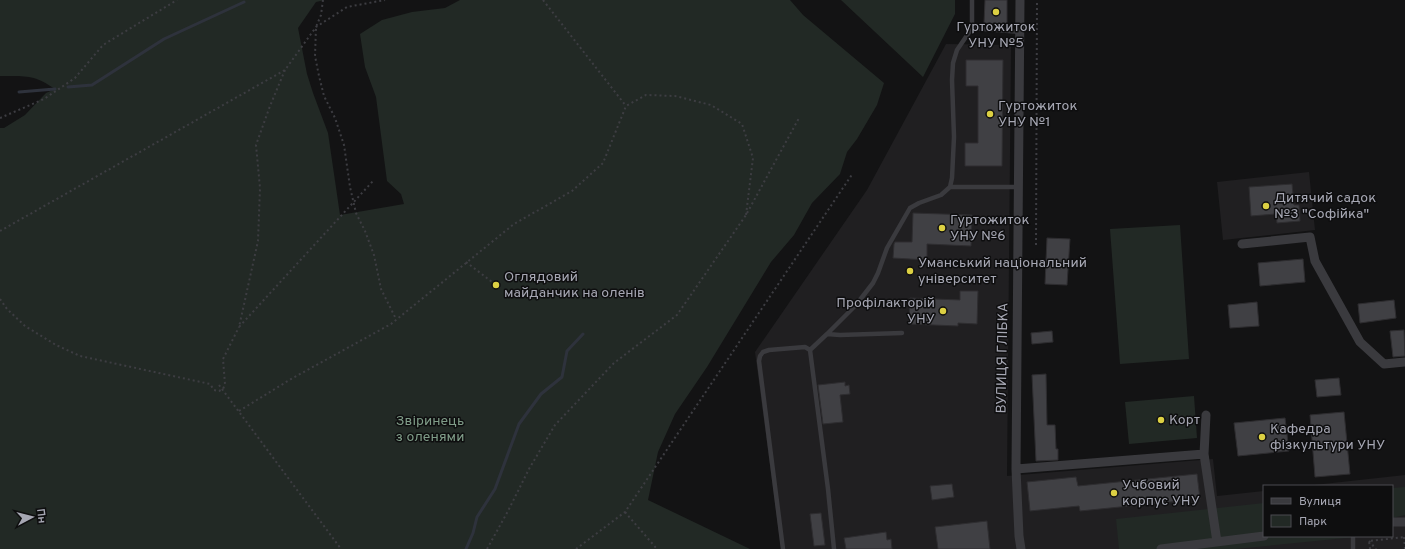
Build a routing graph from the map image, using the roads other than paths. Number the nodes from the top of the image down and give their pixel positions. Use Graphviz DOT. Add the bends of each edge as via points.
graph roads {
  1 [pos="972,0"];
  2 [pos="1020,0"];
  3 [pos="972,28"];
  4 [pos="1020,32"];
  5 [pos="950,187"];
  6 [pos="1019,187"];
  7 [pos="1242,244"];
  8 [pos="902,333"];
  9 [pos="827,334"];
  10 [pos="810,350"];
  11 [pos="1405,362"];
  12 [pos="1206,415"];
  13 [pos="1204,454"];
  14 [pos="1016,470"];
  15 [pos="1393,522"];
  16 [pos="1405,522"];
  17 [pos="1263,536"];
  18 [pos="1352,537"];
  19 [pos="1217,545"];
  20 [pos="783,549"];
  21 [pos="834,549"];
  22 [pos="1021,549"];
  23 [pos="1161,549"];
  24 [pos="1353,549"];
  1 -- 3 [label="lane"];
  2 -- 4 [label="street, ВУЛИЦЯ ГЛІБКА"];
  3 -- 4 [label="lane"];
  3 -- 5 [label="lane" via="957,50 953,63 954,137"];
  4 -- 6 [label="street, ВУЛИЦЯ ГЛІБКА"];
  5 -- 6 [label="lane"];
  5 -- 9 [label="lane" via="941,194 910,208 887,248 872,283 856,305"];
  6 -- 14 [label="street, ВУЛИЦЯ ГЛІБКА"];
  7 -- 11 [label="street" via="1310,237 1315,261 1360,342 1384,364"];
  8 -- 9 [label="lane"];
  9 -- 10 [label="lane"];
  10 -- 20 [label="lane" via="805,347 763,352 759,361"];
  10 -- 21 [label="lane"];
  12 -- 13 [label="street"];
  13 -- 14 [label="street"];
  13 -- 19 [label="street"];
  14 -- 22 [label="street, ВУЛИЦЯ ГЛІБКА"];
  15 -- 16 [label="street"];
  17 -- 19 [label="street"];
  18 -- 24 [label="lane"];
  19 -- 23 [label="street"];
}
